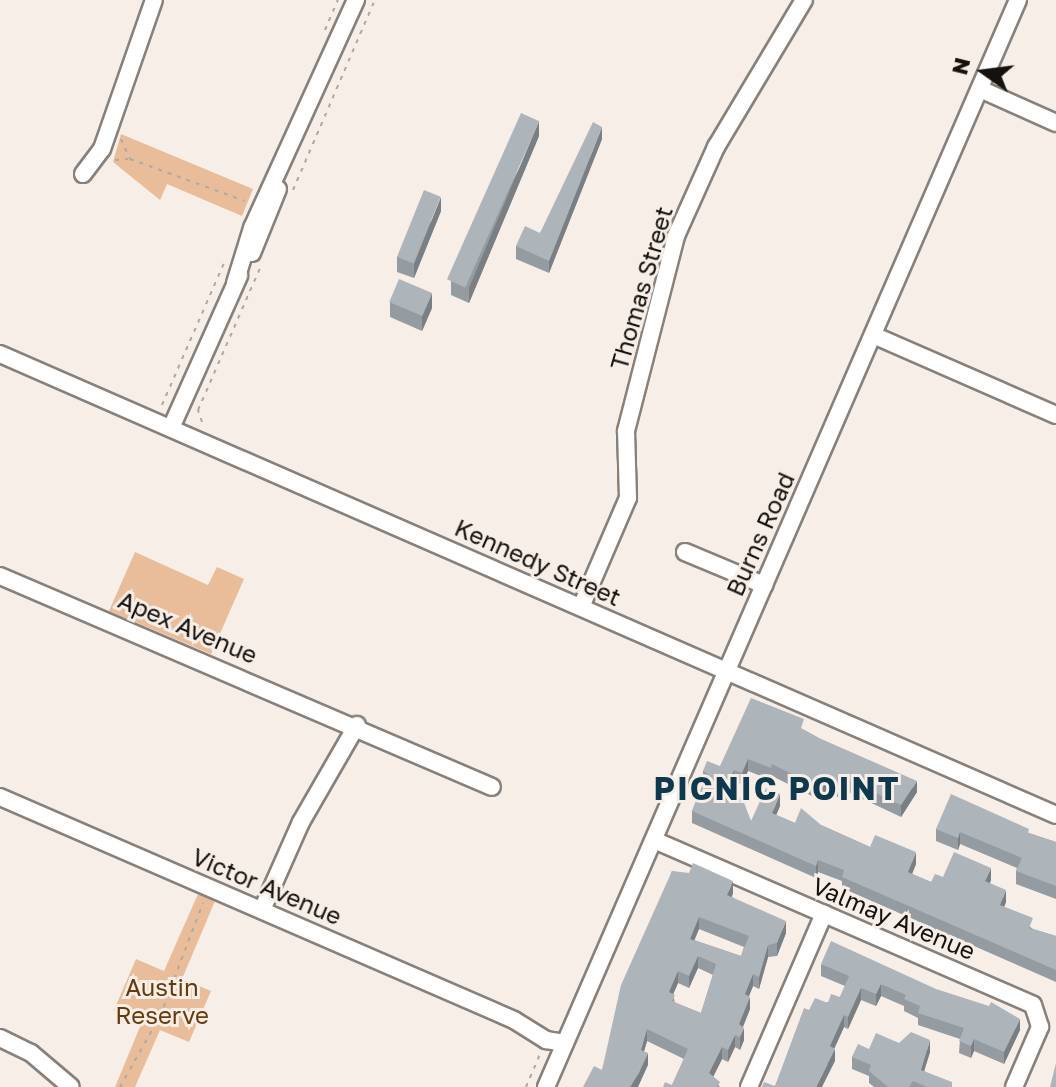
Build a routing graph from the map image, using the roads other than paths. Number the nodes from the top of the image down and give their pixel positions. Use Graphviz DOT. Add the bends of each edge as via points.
graph roads {
  1 [pos="154,0"];
  2 [pos="356,0"];
  3 [pos="804,0"];
  4 [pos="1018,0"];
  5 [pos="980,89"];
  6 [pos="1056,123"];
  7 [pos="83,174"];
  8 [pos="873,335"];
  9 [pos="0,354"];
  10 [pos="1056,415"];
  11 [pos="171,428"];
  12 [pos="685,552"];
  13 [pos="0,576"];
  14 [pos="764,585"];
  15 [pos="581,607"];
  16 [pos="727,671"];
  17 [pos="357,725"];
  18 [pos="492,787"];
  19 [pos="0,797"];
  20 [pos="1056,815"];
  21 [pos="654,840"];
  22 [pos="262,910"];
  23 [pos="824,914"];
  24 [pos="0,1038"];
  25 [pos="565,1043"];
  26 [pos="71,1087"];
  27 [pos="546,1087"];
  28 [pos="749,1087"];
  29 [pos="1014,1087"];
  1 -- 7 [label="street" via="102,149"];
  2 -- 11 [label="street" via="286,161 271,214"];
  3 -- 15 [label="street, Thomas Street" via="716,147 676,236 626,431 628,498"];
  4 -- 5 [label="street, Burns Road"];
  5 -- 6 [label="street"];
  5 -- 8 [label="street, Burns Road"];
  8 -- 10 [label="street"];
  8 -- 14 [label="street, Burns Road"];
  9 -- 11 [label="street, Kennedy Street"];
  11 -- 15 [label="street, Kennedy Street"];
  12 -- 14 [label="street"];
  13 -- 17 [label="street, Apex Avenue"];
  14 -- 16 [label="street, Burns Road"];
  15 -- 16 [label="street, Kennedy Street"];
  16 -- 20 [label="street, Kennedy Street"];
  16 -- 21 [label="street, Burns Road"];
  17 -- 18 [label="street, Apex Avenue"];
  17 -- 22 [label="street" via="308,808"];
  19 -- 22 [label="street, Victor Avenue"];
  21 -- 23 [label="street, Valmay Avenue"];
  21 -- 25 [label="street, Burns Road"];
  22 -- 25 [label="street, Victor Avenue" via="514,1020 553,1043"];
  23 -- 28 [label="street"];
  23 -- 29 [label="street, Valmay Avenue" via="1033,1005 1040,1027"];
  24 -- 26 [label="street" via="31,1053"];
  25 -- 27 [label="street, Burns Road"];
}
